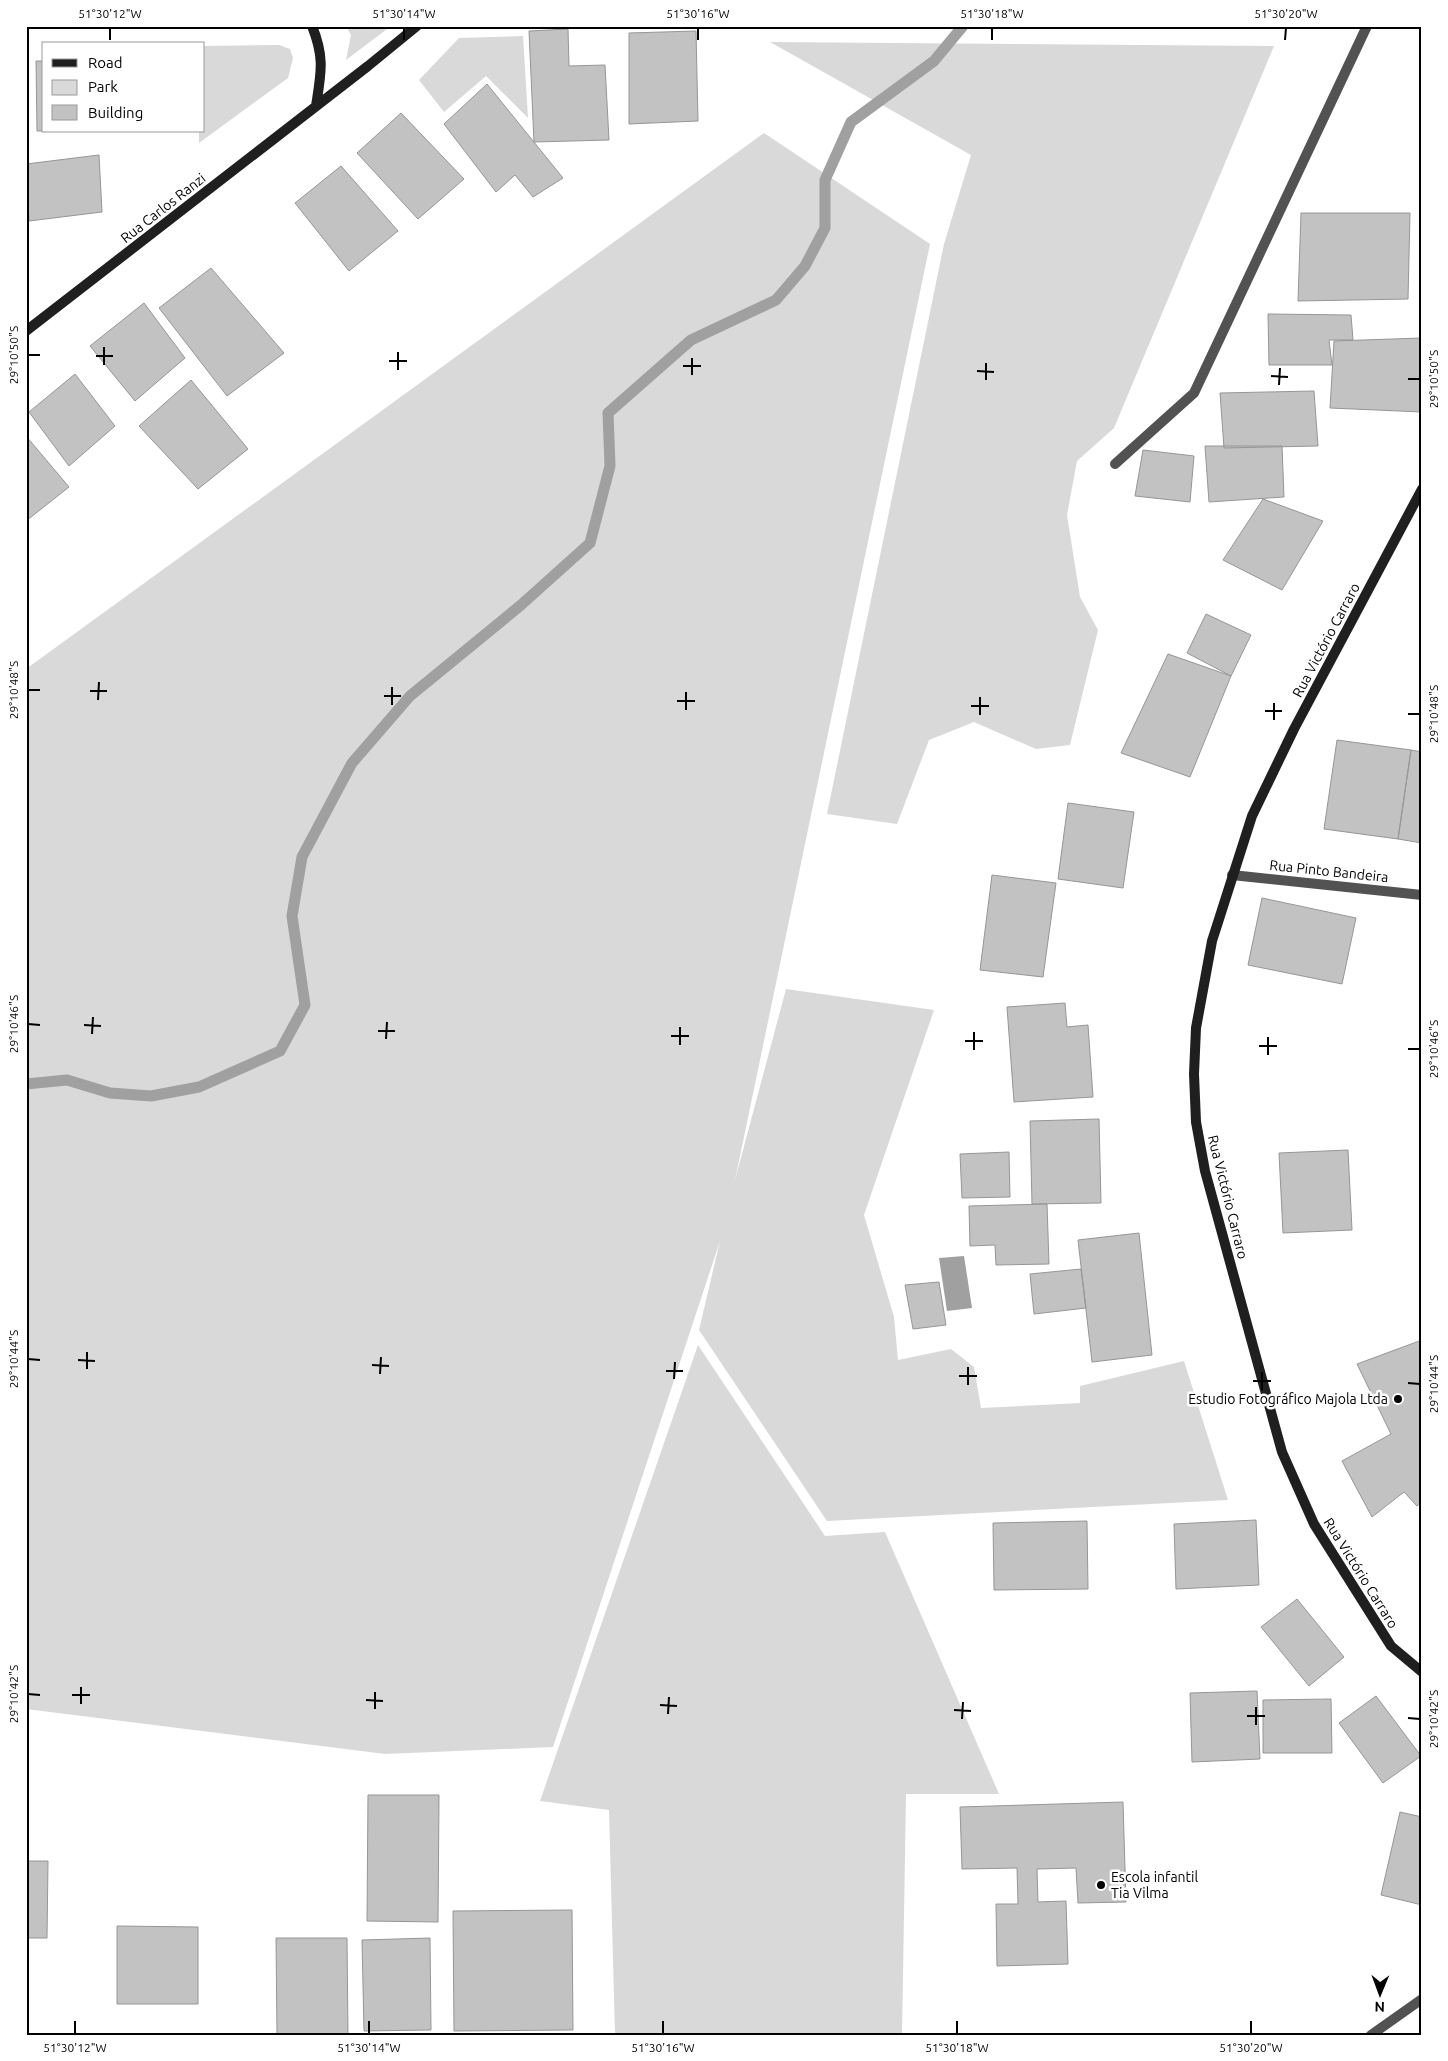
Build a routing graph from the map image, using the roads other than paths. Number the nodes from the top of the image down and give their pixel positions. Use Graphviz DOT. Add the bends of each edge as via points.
graph roads {
  1 [pos="312,26"];
  2 [pos="417,26"];
  3 [pos="1367,26"];
  4 [pos="316,106"];
  5 [pos="26,331"];
  6 [pos="1115,464"];
  7 [pos="1422,489"];
  8 [pos="1232,875"];
  9 [pos="1422,895"];
  10 [pos="1422,1672"];
  11 [pos="1422,1999"];
  12 [pos="1371,2035"];
  1 -- 4 [label="main road" via="322,65"];
  2 -- 4 [label="main road, Rua Carlos Ranzi"];
  3 -- 6 [label="street" via="1194,393"];
  4 -- 5 [label="main road, Rua Carlos Ranzi"];
  7 -- 8 [label="main road, Rua Victório Carraro" via="1294,729 1252,816"];
  8 -- 9 [label="street, Rua Pinto Bandeira"];
  8 -- 10 [label="main road, Rua Victório Carraro" via="1212,941 1196,1028 1196,1122 1205,1171 1282,1452 1314,1524 1391,1646"];
  11 -- 12 [label="street"];
}
